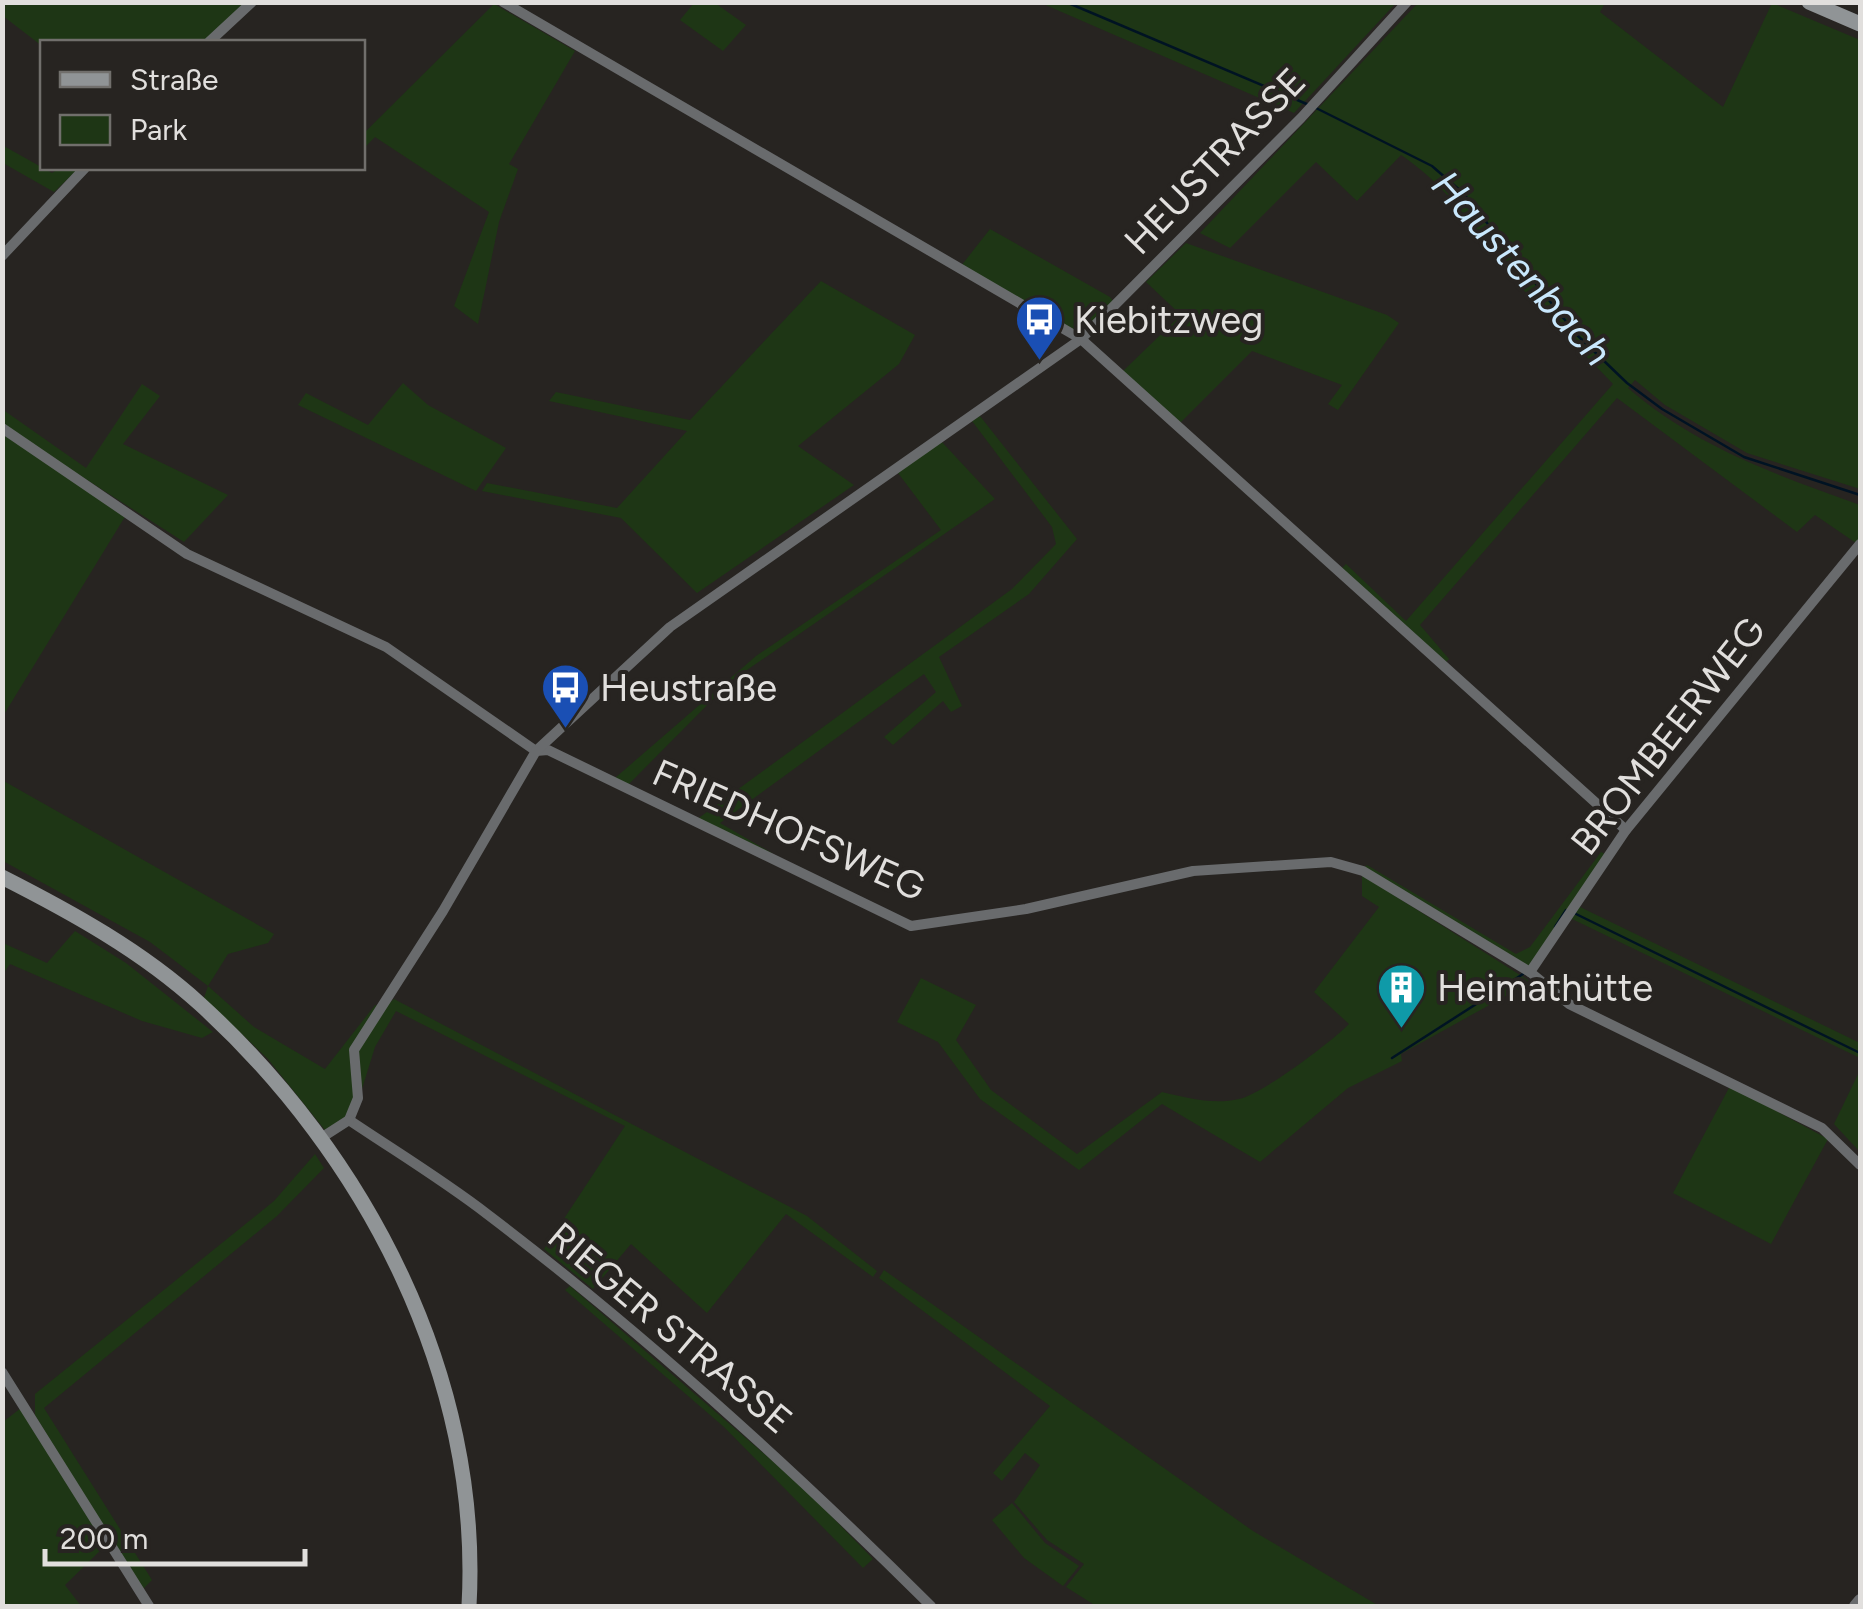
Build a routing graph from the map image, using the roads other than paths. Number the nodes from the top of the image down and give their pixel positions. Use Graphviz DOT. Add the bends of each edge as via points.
graph roads {
  1 [pos="252,2"];
  2 [pos="503,2"];
  3 [pos="1407,2"];
  4 [pos="1809,2"];
  5 [pos="1860,24"];
  6 [pos="211,40"];
  7 [pos="82,170"];
  8 [pos="2,256"];
  9 [pos="1081,338"];
  10 [pos="2,428"];
  11 [pos="1860,544"];
  12 [pos="536,751"];
  13 [pos="1626,830"];
  14 [pos="2,877"];
  15 [pos="1530,972"];
  16 [pos="349,1120"];
  17 [pos="321,1138"];
  18 [pos="1860,1166"];
  19 [pos="2,1372"];
  20 [pos="1860,1600"];
  21 [pos="150,1606"];
  22 [pos="469,1606"];
  23 [pos="931,1606"];
  24 [pos="1855,1606"];
  1 -- 6 [label="street"];
  2 -- 9 [label="street"];
  3 -- 9 [label="street, HEUSTRASSE"];
  4 -- 5 [label="main road"];
  7 -- 8 [label="street"];
  9 -- 12 [label="street, HEUSTRASSE" via="670,627"];
  9 -- 13 [label="street"];
  10 -- 12 [label="street, FRIEDHOFSWEG" via="187,554 386,647"];
  11 -- 13 [label="street, BROMBEERWEG"];
  12 -- 15 [label="street, FRIEDHOFSWEG" via="548,750 911,926 1026,910 1193,871 1330,862 1363,871"];
  12 -- 16 [label="street, HEUSTRASSE" via="354,1050 358,1098"];
  13 -- 15 [label="street, BROMBEERWEG"];
  14 -- 17 [label="main road" via="133,952 198,1002"];
  15 -- 18 [label="street, FRIEDHOFSWEG" via="1569,1004 1822,1128"];
  16 -- 17 [label="street"];
  16 -- 23 [label="street, RIEGER STRASSE" via="485,1212 614,1317 809,1488"];
  17 -- 22 [label="main road" via="392,1253 436,1367 460,1470"];
  19 -- 21 [label="street"];
  20 -- 24 [label="street"];
}
